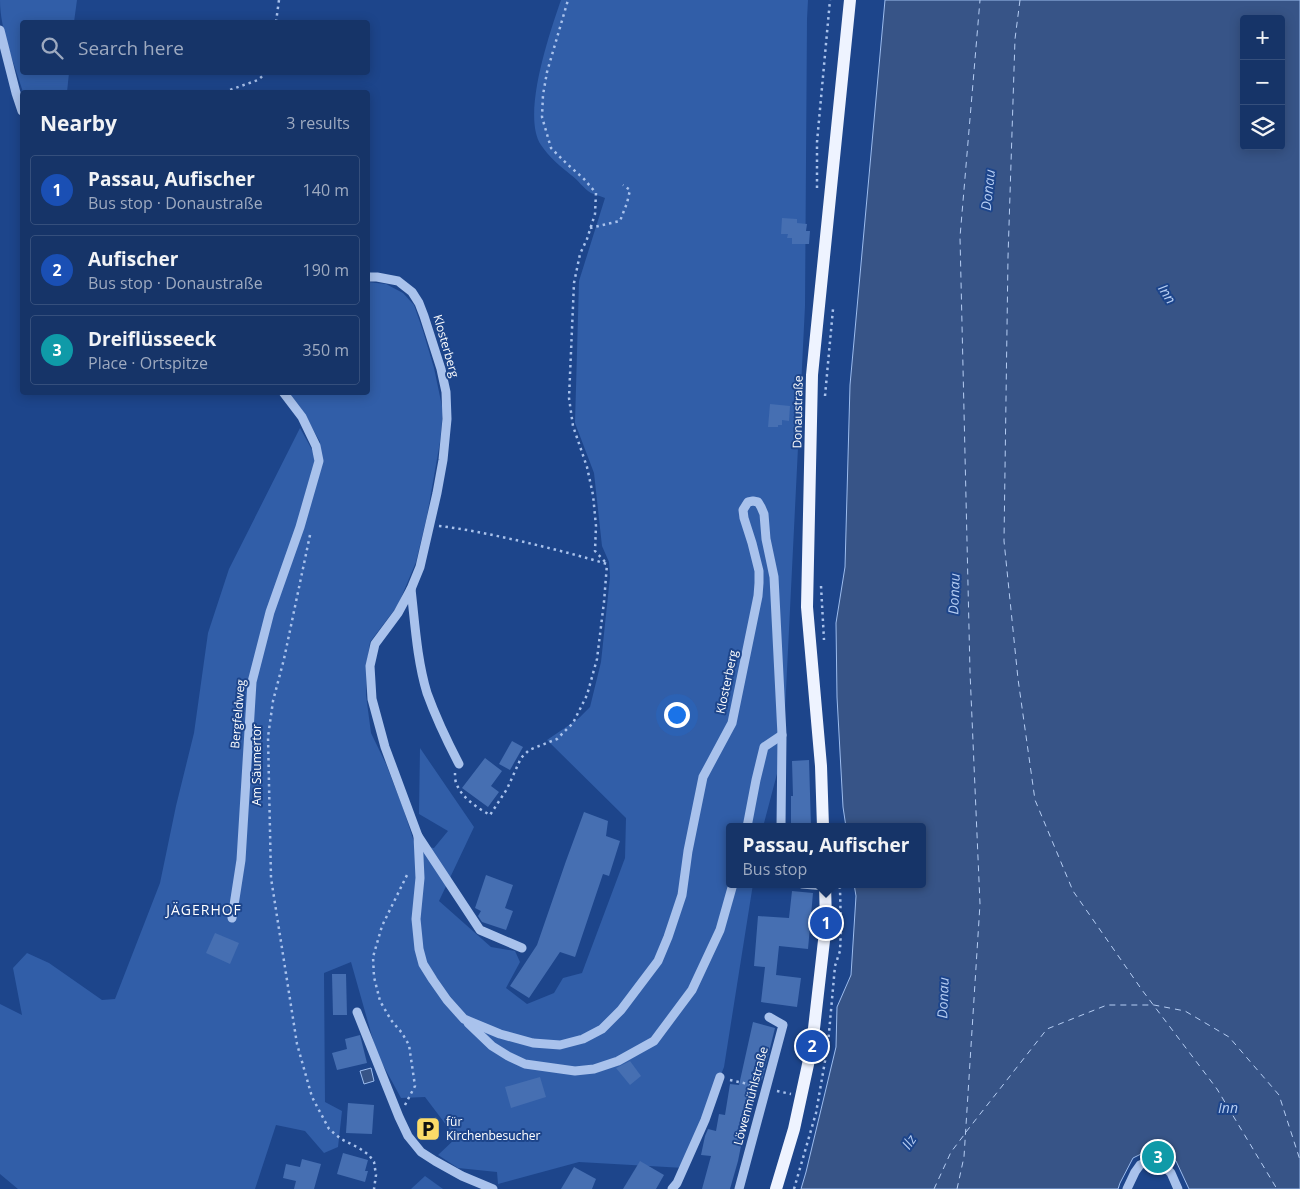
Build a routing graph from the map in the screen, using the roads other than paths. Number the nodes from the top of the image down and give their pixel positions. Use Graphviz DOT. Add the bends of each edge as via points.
graph roads {
  1 [pos="850,0"];
  2 [pos="0,30"];
  3 [pos="20,105"];
  4 [pos="370,277"];
  5 [pos="285,395"];
  6 [pos="412,589"];
  7 [pos="782,735"];
  8 [pos="459,764"];
  9 [pos="749,823"];
  10 [pos="781,823"];
  11 [pos="823,823"];
  12 [pos="418,836"];
  13 [pos="733,888"];
  14 [pos="825,888"];
  15 [pos="232,918"];
  16 [pos="522,948"];
  17 [pos="357,1012"];
  18 [pos="769,1017"];
  19 [pos="464,1019"];
  20 [pos="720,1077"];
  21 [pos="493,1189"];
  22 [pos="672,1189"];
  23 [pos="739,1189"];
  24 [pos="776,1189"];
  25 [pos="1128,1189"];
  26 [pos="1178,1189"];
  1 -- 11 [label="main road, Donaustraße" via="812,375 808,607"];
  2 -- 3 [label="street"];
  4 -- 6 [label="street, Klosterberg" via="398,281 412,292 424,316 446,392 447,419 437,493"];
  5 -- 15 [label="street, Bergfeldweg" via="302,417 316,446 319,462 270,612 252,682 241,860"];
  6 -- 8 [label="street" via="418,655 427,691"];
  6 -- 12 [label="street, Klosterberg" via="375,644 370,666 372,699 385,747"];
  7 -- 9 [label="street" via="764,747"];
  7 -- 10 [label="street, Klosterberg"];
  7 -- 19 [label="street, Klosterberg" via="774,577 764,514 762,507 753,500 743,510 760,583 732,723 703,777 682,895 658,961 622,1010 602,1029 583,1039 560,1045 533,1044"];
  12 -- 16 [label="street" via="480,930"];
  12 -- 19 [label="street, Klosterberg" via="420,878 416,920 419,949 423,964 433,980"];
  13 -- 19 [label="street, Klosterberg" via="720,930 692,990 654,1041 618,1061 574,1071 525,1064 492,1046"];
  14 -- 24 [label="main road" via="826,923 812,1046 794,1128"];
  17 -- 21 [label="street" via="408,1136 421,1152 462,1176"];
  18 -- 23 [label="street, Löwenmühlstraße" via="783,1025"];
  20 -- 22 [label="street" via="705,1120"];
  25 -- 26 [label="street" via="1140,1165 1148,1161 1161,1163 1171,1173"];
}
